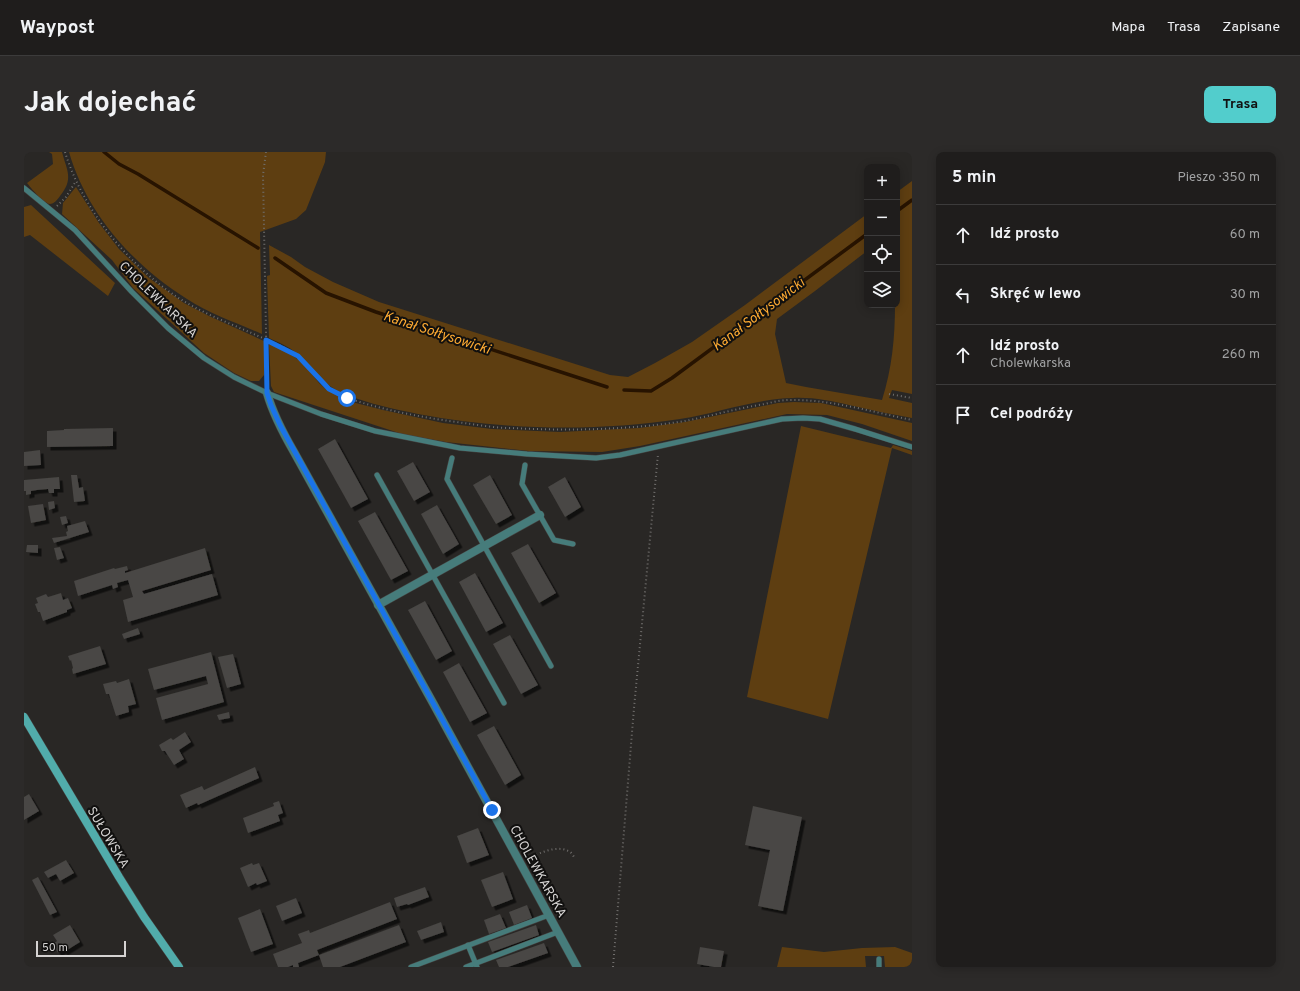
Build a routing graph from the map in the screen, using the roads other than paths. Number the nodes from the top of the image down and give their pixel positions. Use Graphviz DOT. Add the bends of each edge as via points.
graph roads {
  1 [pos="24,188"];
  2 [pos="267,393"];
  3 [pos="912,447"];
  4 [pos="452,458"];
  5 [pos="525,464"];
  6 [pos="377,475"];
  7 [pos="540,515"];
  8 [pos="573,544"];
  9 [pos="484,546"];
  10 [pos="432,575"];
  11 [pos="378,605"];
  12 [pos="551,666"];
  13 [pos="504,703"];
  14 [pos="24,717"];
  15 [pos="550,914"];
  16 [pos="558,932"];
  17 [pos="468,945"];
  18 [pos="879,959"];
  19 [pos="476,965"];
  20 [pos="178,967"];
  21 [pos="411,967"];
  22 [pos="466,967"];
  23 [pos="577,967"];
  24 [pos="879,967"];
  1 -- 2 [label="lane, CHOLEWKARSKA" via="75,230 168,328 204,358 234,377"];
  2 -- 3 [label="lane" via="375,431 460,448 527,454 596,458 620,455 782,419 803,418 820,419"];
  2 -- 11 [label="street, CHOLEWKARSKA" via="290,445"];
  4 -- 9 [label="lane" via="447,479"];
  5 -- 7 [label="lane" via="522,484"];
  6 -- 10 [label="lane"];
  7 -- 8 [label="lane" via="554,540"];
  7 -- 9 [label="street"];
  9 -- 10 [label="street"];
  9 -- 12 [label="lane"];
  10 -- 11 [label="street"];
  10 -- 13 [label="lane"];
  11 -- 15 [label="street, CHOLEWKARSKA"];
  14 -- 20 [label="main road, SUŁOWSKA" via="123,884"];
  15 -- 16 [label="street, CHOLEWKARSKA"];
  15 -- 17 [label="lane"];
  16 -- 19 [label="lane"];
  16 -- 23 [label="street, CHOLEWKARSKA"];
  17 -- 19 [label="lane"];
  17 -- 21 [label="lane"];
  18 -- 24 [label="lane"];
  19 -- 22 [label="lane"];
}
